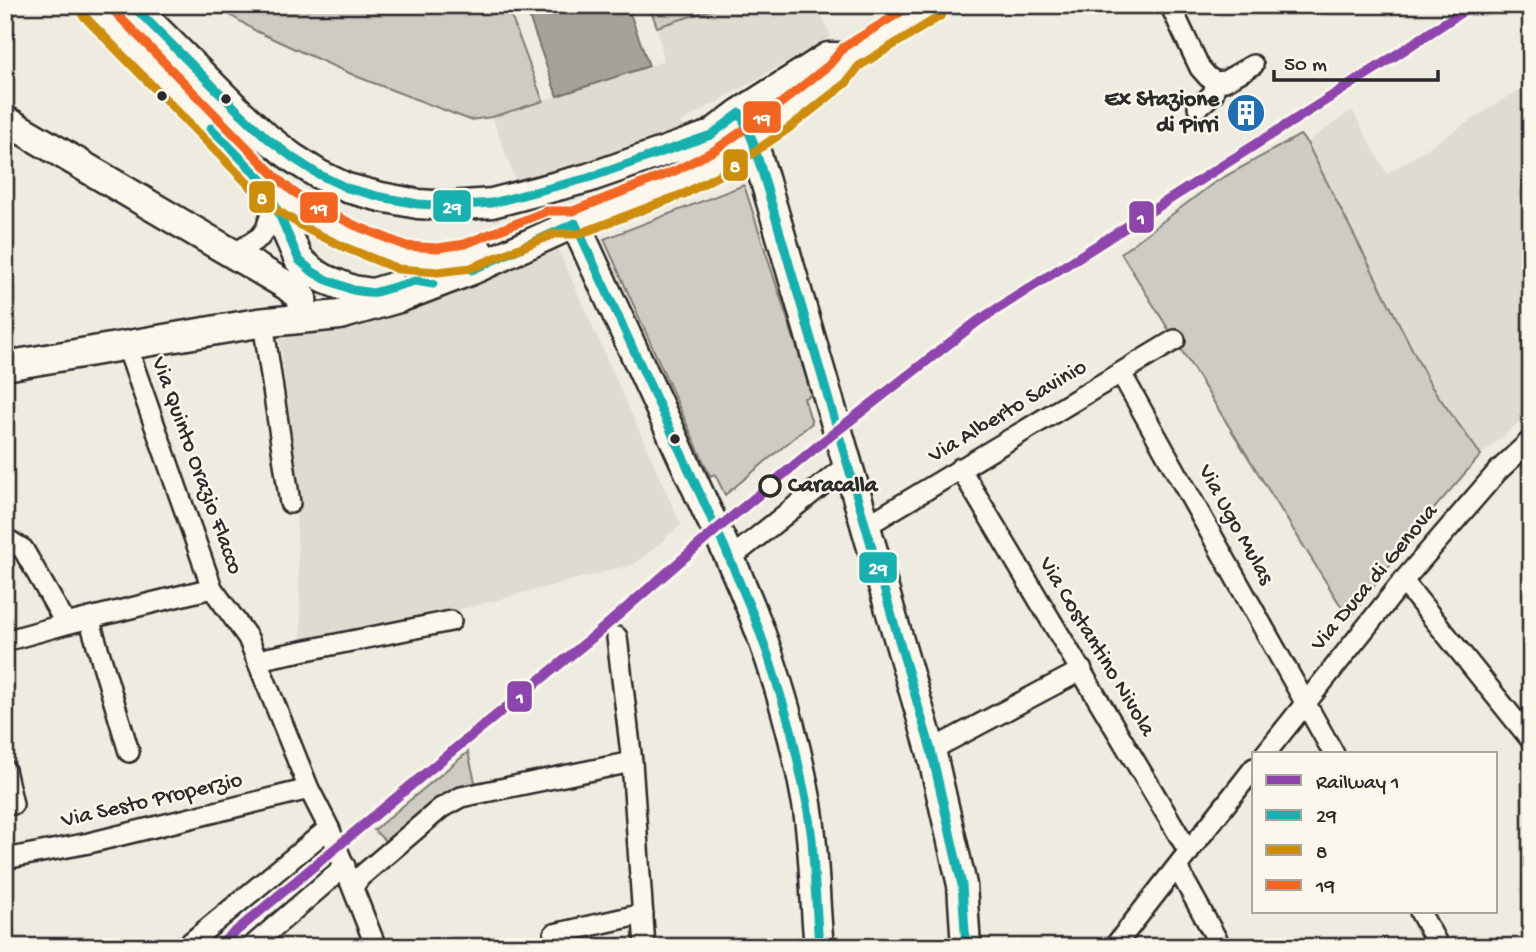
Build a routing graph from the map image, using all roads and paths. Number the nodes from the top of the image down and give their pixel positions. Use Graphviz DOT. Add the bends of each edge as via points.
graph roads {
  1 [pos="91,5"];
  2 [pos="132,5"];
  3 [pos="936,5"];
  4 [pos="1170,5"];
  5 [pos="851,57"];
  6 [pos="1253,65"];
  7 [pos="1216,82"];
  8 [pos="1198,107"];
  9 [pos="740,113"];
  10 [pos="5,120"];
  11 [pos="752,139"];
  12 [pos="270,195"];
  13 [pos="575,223"];
  14 [pos="234,254"];
  15 [pos="299,260"];
  16 [pos="433,284"];
  17 [pos="292,291"];
  18 [pos="299,319"];
  19 [pos="264,323"];
  20 [pos="1175,340"];
  21 [pos="126,344"];
  22 [pos="5,366"];
  23 [pos="1121,373"];
  24 [pos="1531,440"];
  25 [pos="847,465"];
  26 [pos="960,468"];
  27 [pos="290,503"];
  28 [pos="866,526"];
  29 [pos="5,538"];
  30 [pos="731,558"];
  31 [pos="1403,581"];
  32 [pos="212,588"];
  33 [pos="89,618"];
  34 [pos="451,621"];
  35 [pos="65,624"];
  36 [pos="617,637"];
  37 [pos="5,641"];
  38 [pos="257,660"];
  39 [pos="1082,670"];
  40 [pos="1306,701"];
  41 [pos="1531,740"];
  42 [pos="931,750"];
  43 [pos="129,752"];
  44 [pos="1267,752"];
  45 [pos="1333,752"];
  46 [pos="632,762"];
  47 [pos="5,771"];
  48 [pos="1252,771"];
  49 [pos="309,789"];
  50 [pos="13,804"];
  51 [pos="329,828"];
  52 [pos="5,859"];
  53 [pos="1183,859"];
  54 [pos="345,866"];
  55 [pos="353,887"];
  56 [pos="643,914"];
  57 [pos="1421,914"];
  58 [pos="554,934"];
  59 [pos="185,947"];
  60 [pos="251,947"];
  61 [pos="376,947"];
  62 [pos="645,947"];
  63 [pos="819,947"];
  64 [pos="966,947"];
  65 [pos="1114,947"];
  66 [pos="1221,947"];
  67 [pos="1439,947"];
  1 -- 12 [label="street"];
  2 -- 9 [label="street" via="251,124 293,158 347,188 418,204 492,203 588,178 710,135"];
  3 -- 5 [label="street"];
  4 -- 7 [label="street" via="1200,68"];
  5 -- 9 [label="street" via="828,58"];
  5 -- 11 [label="street" via="838,74"];
  6 -- 7 [label="street"];
  7 -- 8 [label="street" via="1213,94"];
  9 -- 11 [label="street"];
  10 -- 14 [label="street"];
  11 -- 13 [label="street" via="680,182"];
  11 -- 25 [label="street"];
  12 -- 13 [label="street" via="403,258 468,256 552,222"];
  12 -- 14 [label="street" via="266,229"];
  12 -- 15 [label="street"];
  13 -- 16 [label="street"];
  13 -- 30 [label="street"];
  14 -- 17 [label="street"];
  15 -- 16 [label="street" via="325,279 353,290 373,293 415,281"];
  15 -- 17 [label="street"];
  16 -- 18 [label="street" via="340,315"];
  17 -- 18 [label="street" via="302,298"];
  17 -- 19 [label="street" via="286,305"];
  18 -- 19 [label="street"];
  19 -- 21 [label="street"];
  19 -- 27 [label="street"];
  20 -- 23 [label="street, Via Alberto Savinio"];
  21 -- 22 [label="street"];
  21 -- 32 [label="street, Via Quinto Orazio Flacco"];
  23 -- 26 [label="street, Via Alberto Savinio"];
  23 -- 40 [label="street, Via Ugo Mulas"];
  24 -- 31 [label="street, Via Duca di Genova" via="1498,471"];
  25 -- 28 [label="street"];
  25 -- 30 [label="street"];
  26 -- 28 [label="street, Via Alberto Savinio"];
  26 -- 39 [label="street, Via Costantino Nivola"];
  28 -- 42 [label="street"];
  29 -- 35 [label="street" via="23,549"];
  30 -- 63 [label="street" via="767,651 796,749 814,864"];
  31 -- 40 [label="street, Via Duca di Genova"];
  31 -- 41 [label="street"];
  32 -- 33 [label="street"];
  32 -- 38 [label="street, Via Quinto Orazio Flacco" via="248,638"];
  33 -- 35 [label="street"];
  33 -- 43 [label="street"];
  34 -- 38 [label="street"];
  35 -- 37 [label="street"];
  36 -- 46 [label="street"];
  38 -- 49 [label="street, Via Quinto Orazio Flacco"];
  39 -- 42 [label="street"];
  39 -- 53 [label="street, Via Costantino Nivola"];
  40 -- 44 [label="street, Via Duca di Genova"];
  40 -- 45 [label="street, Via Ugo Mulas"];
  42 -- 64 [label="street" via="962,885"];
  46 -- 55 [label="street" via="461,797 441,808"];
  46 -- 56 [label="street"];
  47 -- 50 [label="street"];
  48 -- 53 [label="street"];
  49 -- 51 [label="street, Via Quinto Orazio Flacco"];
  49 -- 52 [label="street, Via Sesto Properzio"];
  51 -- 54 [label="street, Via Quinto Orazio Flacco"];
  51 -- 59 [label="street"];
  53 -- 65 [label="street"];
  53 -- 66 [label="street, Via Costantino Nivola"];
  54 -- 55 [label="street, Via Quinto Orazio Flacco"];
  54 -- 60 [label="street"];
  55 -- 61 [label="street, Via Quinto Orazio Flacco"];
  56 -- 58 [label="street"];
  56 -- 62 [label="street"];
  57 -- 67 [label="street"];
}
